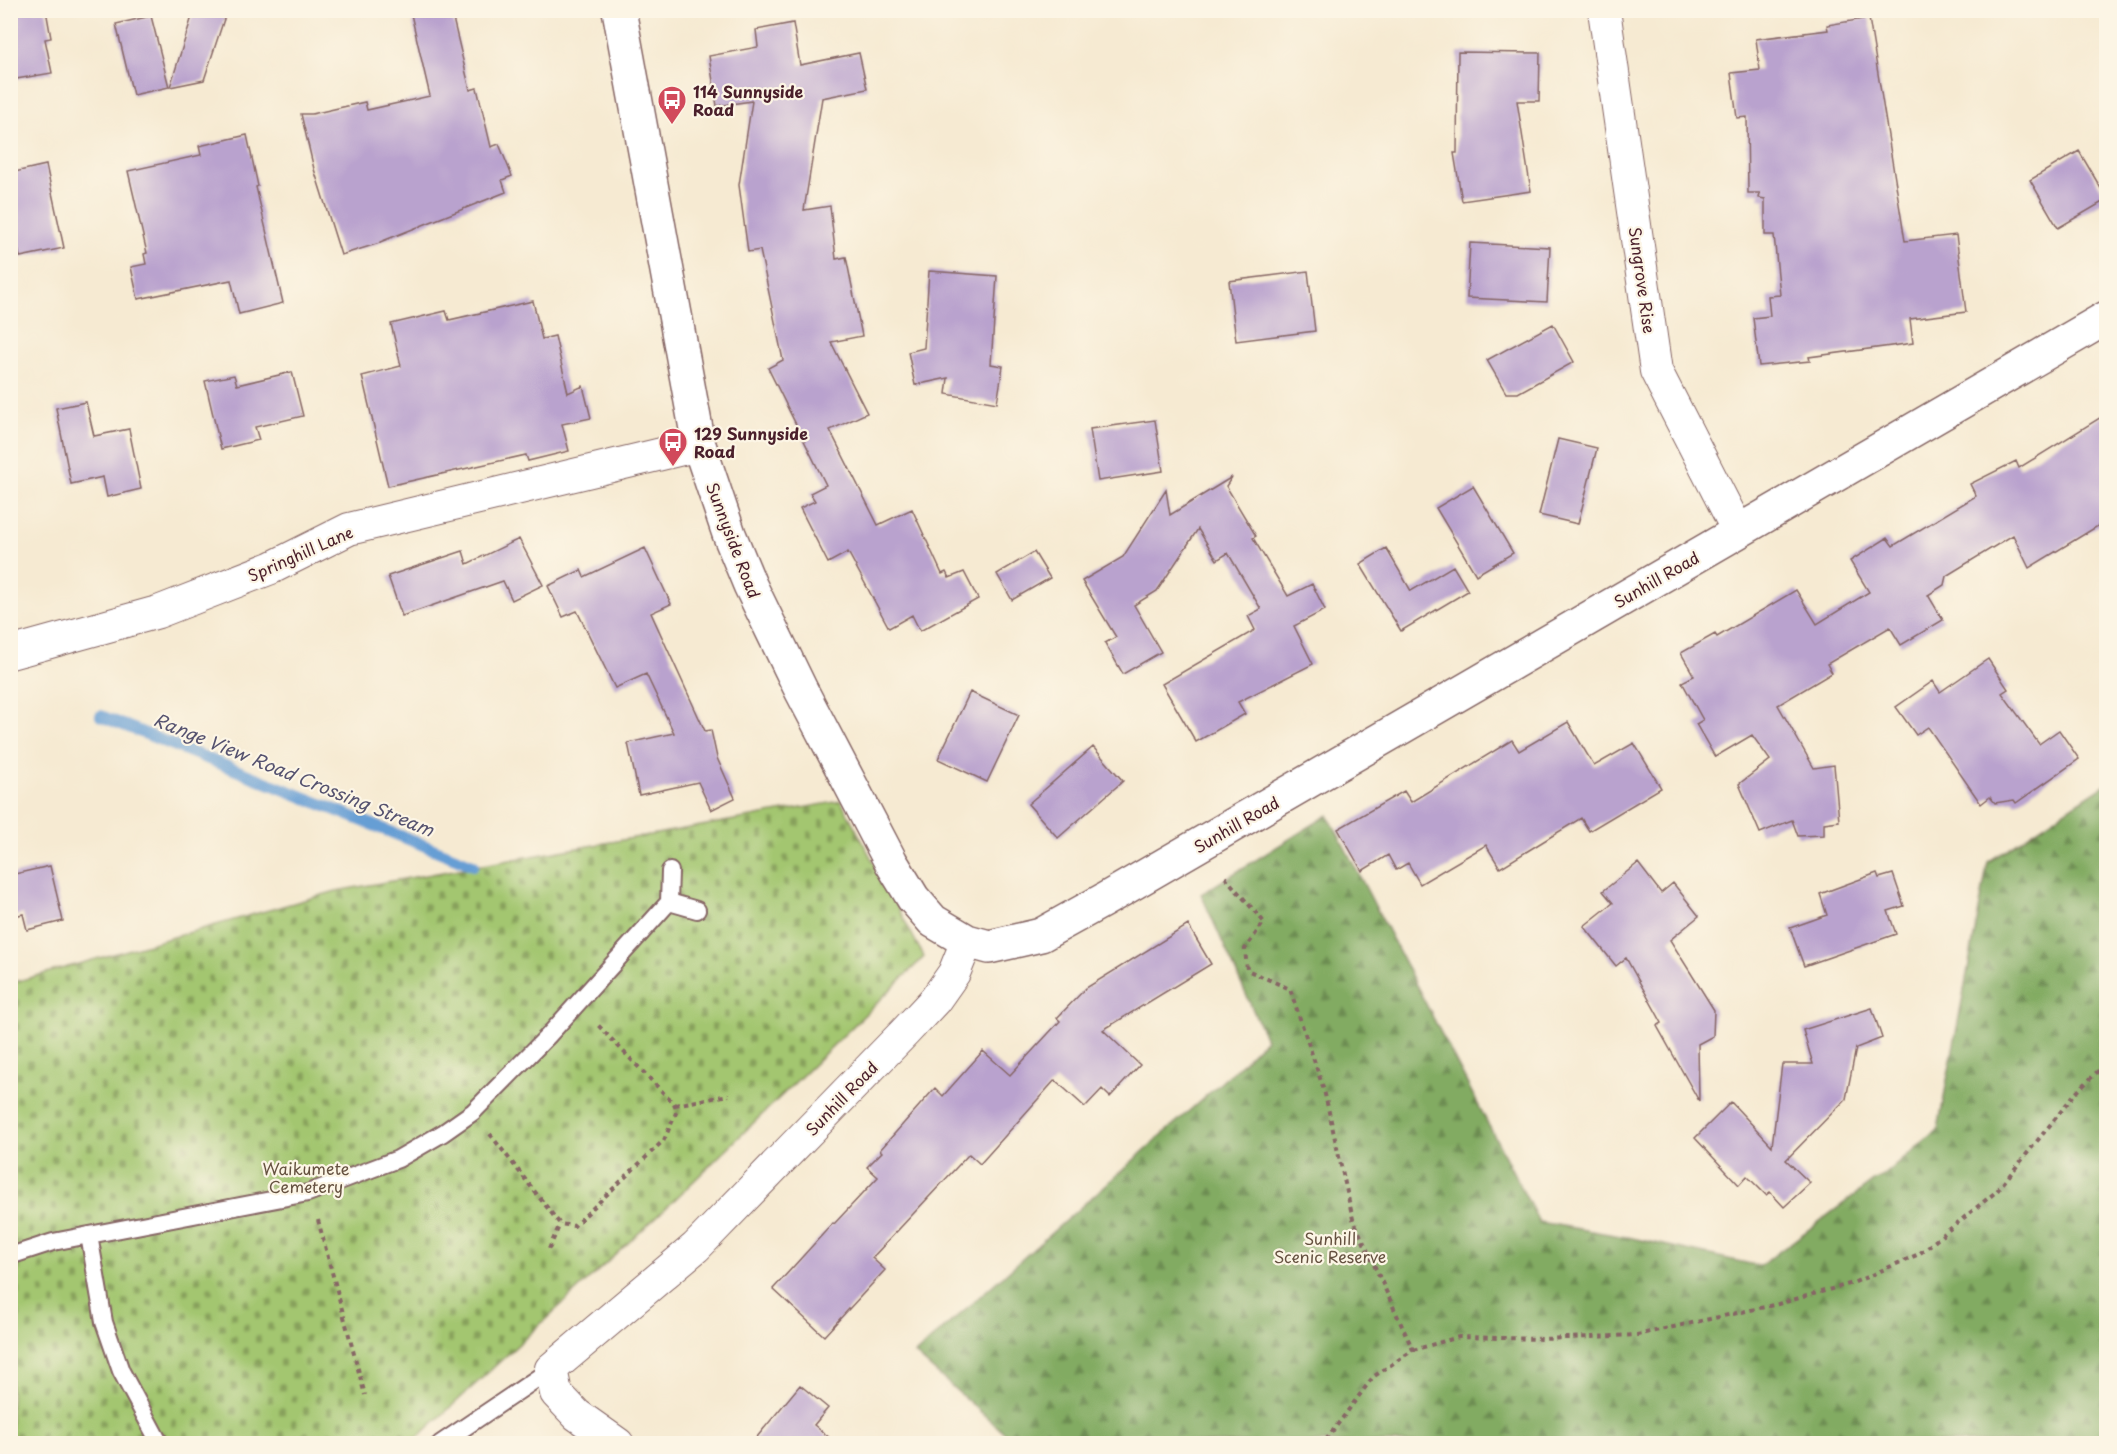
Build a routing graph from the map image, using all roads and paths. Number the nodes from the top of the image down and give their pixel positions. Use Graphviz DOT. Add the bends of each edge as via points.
graph roads {
  1 [pos="619,10"];
  2 [pos="1604,10"];
  3 [pos="2106,318"];
  4 [pos="699,445"];
  5 [pos="1738,531"];
  6 [pos="10,653"];
  7 [pos="670,871"];
  8 [pos="1225,877"];
  9 [pos="669,902"];
  10 [pos="697,910"];
  11 [pos="967,941"];
  12 [pos="596,1023"];
  13 [pos="2106,1063"];
  14 [pos="729,1095"];
  15 [pos="675,1105"];
  16 [pos="489,1133"];
  17 [pos="318,1219"];
  18 [pos="560,1224"];
  19 [pos="89,1235"];
  20 [pos="549,1249"];
  21 [pos="10,1256"];
  22 [pos="1413,1350"];
  23 [pos="551,1369"];
  24 [pos="365,1395"];
  25 [pos="160,1443"];
  26 [pos="440,1443"];
  27 [pos="618,1443"];
  28 [pos="1323,1443"];
  1 -- 4 [label="street, Sunnyside Road"];
  2 -- 5 [label="street, Sungrove Rise" via="1656,371"];
  3 -- 5 [label="street, Sunhill Road"];
  4 -- 6 [label="street, Springhill Lane" via="349,529 271,568 158,612"];
  4 -- 11 [label="street, Sunnyside Road" via="750,585 891,862 933,921"];
  5 -- 11 [label="street, Sunhill Road" via="1041,935 988,947"];
  7 -- 9 [label="lane"];
  8 -- 22 [label="path" via="1264,922 1245,950 1247,970 1290,989 1324,1090 1353,1218"];
  9 -- 10 [label="lane"];
  9 -- 19 [label="lane" via="578,1005 473,1112 407,1154 308,1193"];
  11 -- 23 [label="street, Sunhill Road" via="954,973 905,1032 696,1246"];
  12 -- 15 [label="path"];
  13 -- 22 [label="path" via="2074,1095 1997,1191 1919,1254 1853,1283 1637,1335 1459,1337"];
  14 -- 15 [label="path"];
  15 -- 18 [label="path" via="676,1113 663,1140 574,1226"];
  16 -- 18 [label="path"];
  17 -- 24 [label="path"];
  18 -- 20 [label="path"];
  19 -- 21 [label="lane"];
  19 -- 25 [label="lane" via="104,1322 120,1371"];
  22 -- 28 [label="path" via="1373,1377"];
  23 -- 26 [label="lane"];
  23 -- 27 [label="street" via="556,1393 577,1414"];
}
